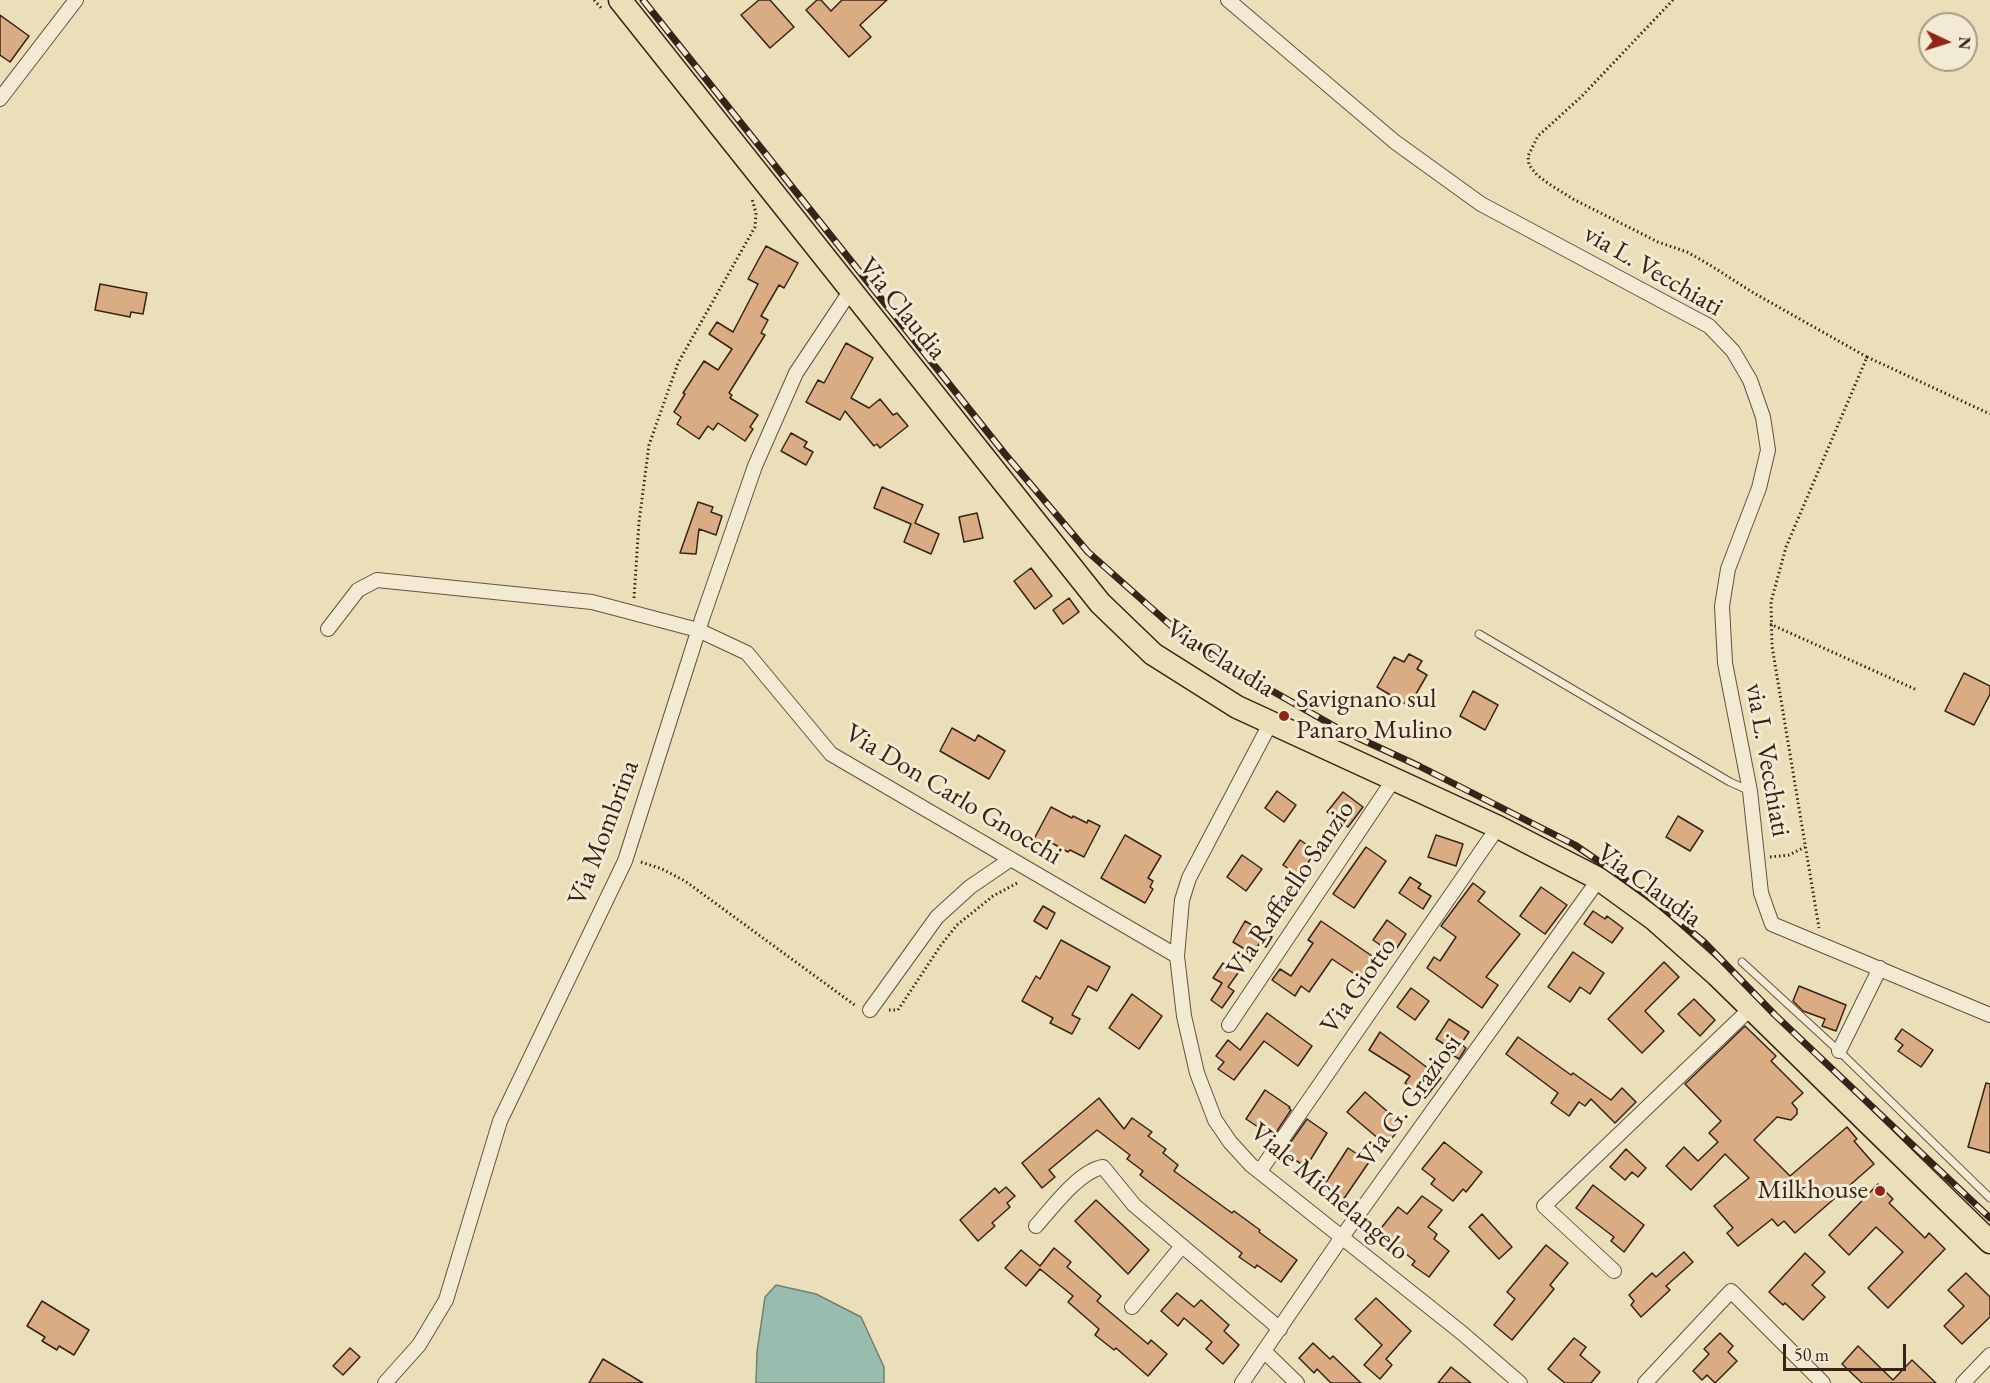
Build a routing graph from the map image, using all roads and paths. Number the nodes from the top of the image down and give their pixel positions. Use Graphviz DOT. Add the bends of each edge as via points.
graph roads {
  1 [pos="76,0"];
  2 [pos="594,0"];
  3 [pos="1228,0"];
  4 [pos="1673,0"];
  5 [pos="614,9"];
  6 [pos="0,99"];
  7 [pos="746,192"];
  8 [pos="851,290"];
  9 [pos="1867,357"];
  10 [pos="1990,414"];
  11 [pos="640,603"];
  12 [pos="700,624"];
  13 [pos="1770,624"];
  14 [pos="328,629"];
  15 [pos="1479,634"];
  16 [pos="1917,690"];
  17 [pos="1270,724"];
  18 [pos="1394,779"];
  19 [pos="1750,791"];
  20 [pos="1498,827"];
  21 [pos="1805,847"];
  22 [pos="626,857"];
  23 [pos="1759,858"];
  24 [pos="1011,859"];
  25 [pos="1599,879"];
  26 [pos="1027,882"];
  27 [pos="1822,944"];
  28 [pos="1177,956"];
  29 [pos="1742,962"];
  30 [pos="1880,969"];
  31 [pos="1751,1008"];
  32 [pos="870,1010"];
  33 [pos="1990,1015"];
  34 [pos="1229,1025"];
  35 [pos="1839,1051"];
  36 [pos="1260,1171"];
  37 [pos="1990,1198"];
  38 [pos="1036,1226"];
  39 [pos="1342,1237"];
  40 [pos="1990,1242"];
  41 [pos="1182,1246"];
  42 [pos="1614,1271"];
  43 [pos="1132,1307"];
  44 [pos="1280,1329"];
  45 [pos="1265,1352"];
  46 [pos="1990,1355"];
  47 [pos="385,1383"];
  48 [pos="1242,1383"];
  49 [pos="1297,1383"];
  50 [pos="1521,1383"];
  51 [pos="1645,1383"];
  52 [pos="1823,1383"];
  53 [pos="1963,1383"];
  1 -- 6 [label="street"];
  2 -- 5 [label="path"];
  3 -- 19 [label="street, via L. Vecchiati" via="1395,142 1481,204 1709,326 1733,351 1750,380 1763,417 1768,450 1759,488 1728,569 1722,606 1725,663"];
  4 -- 9 [label="path" via="1581,97 1538,136 1528,156 1529,165 1537,175 1574,199 1658,242 1695,256"];
  5 -- 8 [label="main road, Via Claudia"];
  7 -- 11 [label="path" via="756,213 755,227 678,363 650,445 634,599"];
  8 -- 12 [label="street, Via Mombrina" via="796,373 774,420"];
  8 -- 17 [label="main road, Via Claudia" via="1100,603 1153,654"];
  9 -- 10 [label="path"];
  9 -- 13 [label="path" via="1786,547 1771,602"];
  12 -- 14 [label="street, Via Don Carlo Gnocchi" via="687,625 592,602 377,580 358,590"];
  12 -- 22 [label="street, Via Mombrina"];
  12 -- 24 [label="street, Via Don Carlo Gnocchi" via="747,653 831,754"];
  13 -- 16 [label="path"];
  13 -- 21 [label="path"];
  15 -- 19 [label="lane"];
  17 -- 18 [label="main road, Via Claudia"];
  17 -- 28 [label="street, Viale Michelangelo" via="1189,878 1182,900"];
  18 -- 20 [label="main road, Via Claudia"];
  18 -- 34 [label="street, Via Raffaello Sanzio"];
  19 -- 23 [label="street, via L. Vecchiati"];
  20 -- 25 [label="main road, Via Claudia"];
  20 -- 36 [label="street, Via Giotto"];
  21 -- 23 [label="path" via="1789,855"];
  21 -- 27 [label="path"];
  22 -- 32 [label="path" via="685,881 856,1006"];
  22 -- 47 [label="street, Via Mombrina" via="500,1121 446,1300 419,1344"];
  23 -- 27 [label="street, via L. Vecchiati" via="1761,893 1772,924"];
  24 -- 28 [label="street, Via Don Carlo Gnocchi"];
  24 -- 32 [label="street" via="970,887 937,917"];
  25 -- 31 [label="main road, Via Claudia" via="1654,919"];
  25 -- 39 [label="street, Via G. Graziosi"];
  26 -- 32 [label="path" via="1016,882 993,896 957,926 898,1010"];
  27 -- 30 [label="street, via L. Vecchiati"];
  28 -- 36 [label="street, Viale Michelangelo" via="1184,1016 1197,1073 1215,1120 1230,1142"];
  29 -- 35 [label="lane"];
  30 -- 33 [label="street, via L. Vecchiati"];
  30 -- 35 [label="street"];
  31 -- 40 [label="main road, Via Claudia"];
  31 -- 42 [label="street" via="1544,1206"];
  35 -- 37 [label="lane"];
  36 -- 39 [label="street, Viale Michelangelo"];
  38 -- 41 [label="street" via="1083,1175 1102,1167 1134,1205"];
  39 -- 44 [label="street, Via G. Graziosi"];
  39 -- 50 [label="street, Viale Michelangelo"];
  41 -- 43 [label="street"];
  41 -- 44 [label="street"];
  44 -- 45 [label="street, Via G. Graziosi"];
  45 -- 48 [label="street, Via G. Graziosi"];
  45 -- 49 [label="street"];
  46 -- 53 [label="street"];
  51 -- 52 [label="street" via="1731,1291"];
}
